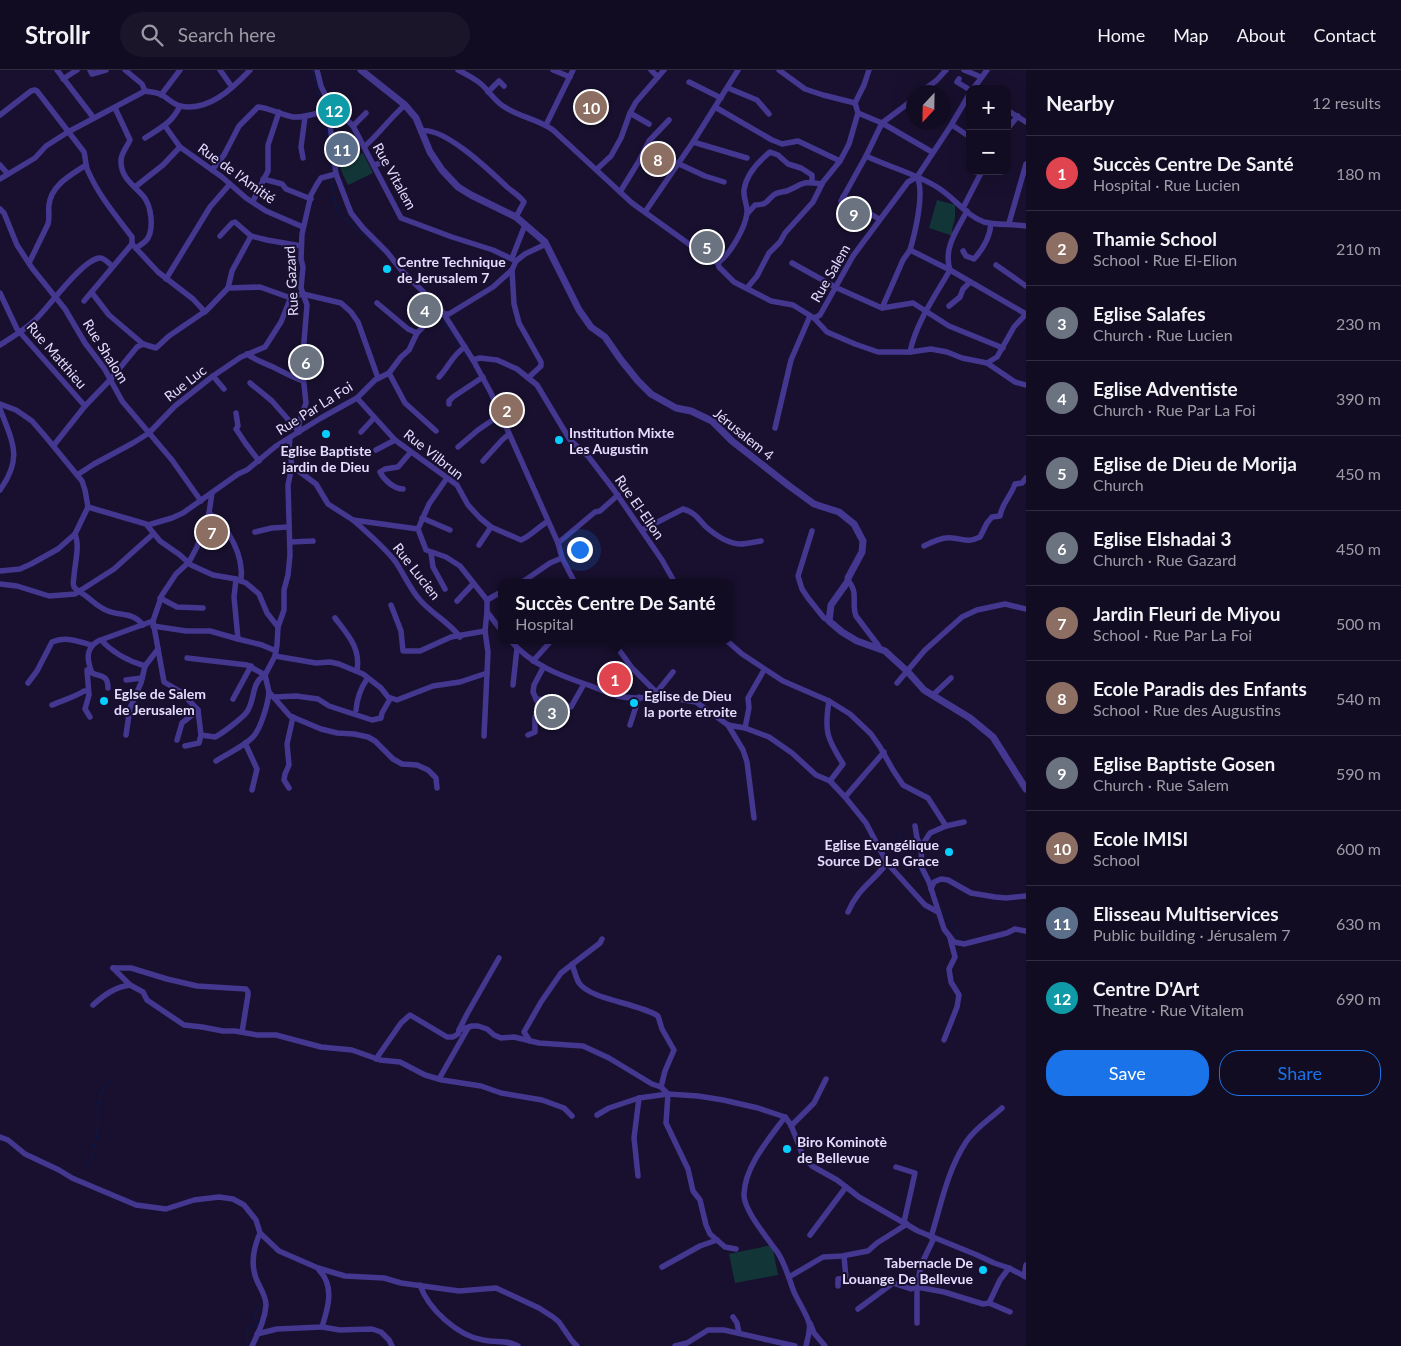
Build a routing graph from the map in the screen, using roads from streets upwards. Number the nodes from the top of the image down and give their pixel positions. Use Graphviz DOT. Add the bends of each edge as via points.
graph roads {
  1 [pos="58,70"];
  2 [pos="77,70"];
  3 [pos="90,70"];
  4 [pos="106,70"];
  5 [pos="125,70"];
  6 [pos="180,70"];
  7 [pos="220,70"];
  8 [pos="250,70"];
  9 [pos="317,70"];
  10 [pos="361,70"];
  11 [pos="458,70"];
  12 [pos="553,70"];
  13 [pos="573,70"];
  14 [pos="651,70"];
  15 [pos="664,70"];
  16 [pos="738,70"];
  17 [pos="780,70"];
  18 [pos="868,70"];
  19 [pos="946,70"];
  20 [pos="964,70"];
  21 [pos="987,70"];
  22 [pos="471,73"];
  23 [pos="570,77"];
  24 [pos="658,77"];
  25 [pos="981,77"];
  26 [pos="63,79"];
  27 [pos="959,79"];
  28 [pos="689,82"];
  29 [pos="930,85"];
  30 [pos="975,85"];
  31 [pos="504,86"];
  32 [pos="232,87"];
  33 [pos="728,88"];
  34 [pos="966,88"];
  35 [pos="145,90"];
  36 [pos="488,92"];
  37 [pos="161,95"];
  38 [pos="721,98"];
  39 [pos="328,99"];
  40 [pos="966,100"];
  41 [pos="854,103"];
  42 [pos="405,105"];
  43 [pos="906,105"];
  44 [pos="180,106"];
  45 [pos="716,107"];
  46 [pos="116,108"];
  47 [pos="329,110"];
  48 [pos="279,112"];
  49 [pos="1011,112"];
  50 [pos="366,113"];
  51 [pos="630,113"];
  52 [pos="858,113"];
  53 [pos="769,114"];
  54 [pos="0,115"];
  55 [pos="1018,116"];
  56 [pos="305,117"];
  57 [pos="93,118"];
  58 [pos="669,120"];
  59 [pos="1026,122"];
  60 [pos="882,123"];
  61 [pos="649,124"];
  62 [pos="546,125"];
  63 [pos="952,125"];
  64 [pos="1011,125"];
  65 [pos="165,126"];
  66 [pos="353,126"];
  67 [pos="422,131"];
  68 [pos="68,132"];
  69 [pos="966,134"];
  70 [pos="145,138"];
  71 [pos="693,142"];
  72 [pos="180,147"];
  73 [pos="364,147"];
  74 [pos="932,152"];
  75 [pos="866,156"];
  76 [pos="302,158"];
  77 [pos="747,158"];
  78 [pos="840,160"];
  79 [pos="385,162"];
  80 [pos="677,163"];
  81 [pos="1026,164"];
  82 [pos="0,165"];
  83 [pos="86,165"];
  84 [pos="374,165"];
  85 [pos="597,169"];
  86 [pos="212,170"];
  87 [pos="8,174"];
  88 [pos="336,174"];
  89 [pos="980,175"];
  90 [pos="917,177"];
  91 [pos="263,178"];
  92 [pos="0,179"];
  93 [pos="724,182"];
  94 [pos="812,182"];
  95 [pos="230,184"];
  96 [pos="822,184"];
  97 [pos="135,187"];
  98 [pos="620,192"];
  99 [pos="310,199"];
  100 [pos="252,201"];
  101 [pos="0,209"];
  102 [pos="965,210"];
  103 [pos="645,212"];
  104 [pos="747,214"];
  105 [pos="516,217"];
  106 [pos="879,219"];
  107 [pos="1009,223"];
  108 [pos="991,224"];
  109 [pos="526,225"];
  110 [pos="1026,226"];
  111 [pos="304,227"];
  112 [pos="220,236"];
  113 [pos="251,236"];
  114 [pos="546,244"];
  115 [pos="134,246"];
  116 [pos="302,246"];
  117 [pos="910,250"];
  118 [pos="964,251"];
  119 [pos="514,260"];
  120 [pos="29,263"];
  121 [pos="718,263"];
  122 [pos="792,263"];
  123 [pos="996,265"];
  124 [pos="112,266"];
  125 [pos="512,270"];
  126 [pos="950,270"];
  127 [pos="166,279"];
  128 [pos="970,282"];
  129 [pos="1026,286"];
  130 [pos="228,288"];
  131 [pos="747,288"];
  132 [pos="837,288"];
  133 [pos="92,293"];
  134 [pos="0,294"];
  135 [pos="303,294"];
  136 [pos="54,297"];
  137 [pos="291,297"];
  138 [pos="84,301"];
  139 [pos="377,303"];
  140 [pos="949,306"];
  141 [pos="882,308"];
  142 [pos="927,311"];
  143 [pos="205,312"];
  144 [pos="1026,314"];
  145 [pos="444,315"];
  146 [pos="812,317"];
  147 [pos="20,333"];
  148 [pos="416,333"];
  149 [pos="144,344"];
  150 [pos="0,345"];
  151 [pos="464,347"];
  152 [pos="1003,348"];
  153 [pos="910,352"];
  154 [pos="247,354"];
  155 [pos="473,360"];
  156 [pos="987,363"];
  157 [pos="389,373"];
  158 [pos="213,376"];
  159 [pos="439,377"];
  160 [pos="483,377"];
  161 [pos="378,378"];
  162 [pos="528,378"];
  163 [pos="110,380"];
  164 [pos="303,380"];
  165 [pos="250,383"];
  166 [pos="1026,385"];
  167 [pos="224,388"];
  168 [pos="357,398"];
  169 [pos="0,404"];
  170 [pos="449,404"];
  171 [pos="85,406"];
  172 [pos="0,410"];
  173 [pos="236,413"];
  174 [pos="500,415"];
  175 [pos="374,418"];
  176 [pos="775,428"];
  177 [pos="436,431"];
  178 [pos="299,432"];
  179 [pos="361,432"];
  180 [pos="149,433"];
  181 [pos="510,434"];
  182 [pos="290,438"];
  183 [pos="395,440"];
  184 [pos="54,445"];
  185 [pos="458,447"];
  186 [pos="376,450"];
  187 [pos="410,452"];
  188 [pos="259,461"];
  189 [pos="483,461"];
  190 [pos="292,466"];
  191 [pos="78,475"];
  192 [pos="447,478"];
  193 [pos="1026,478"];
  194 [pos="403,489"];
  195 [pos="0,490"];
  196 [pos="212,493"];
  197 [pos="618,496"];
  198 [pos="201,501"];
  199 [pos="88,507"];
  200 [pos="209,512"];
  201 [pos="422,518"];
  202 [pos="353,520"];
  203 [pos="547,522"];
  204 [pos="148,525"];
  205 [pos="288,527"];
  206 [pos="491,527"];
  207 [pos="418,528"];
  208 [pos="450,530"];
  209 [pos="642,530"];
  210 [pos="812,531"];
  211 [pos="256,532"];
  212 [pos="75,534"];
  213 [pos="153,534"];
  214 [pos="313,541"];
  215 [pos="761,541"];
  216 [pos="290,542"];
  217 [pos="558,543"];
  218 [pos="479,545"];
  219 [pos="924,546"];
  220 [pos="431,553"];
  221 [pos="562,558"];
  222 [pos="189,562"];
  223 [pos="0,571"];
  224 [pos="526,579"];
  225 [pos="573,579"];
  226 [pos="673,579"];
  227 [pos="238,580"];
  228 [pos="848,581"];
  229 [pos="0,584"];
  230 [pos="473,584"];
  231 [pos="445,589"];
  232 [pos="79,592"];
  233 [pos="498,594"];
  234 [pos="160,598"];
  235 [pos="487,600"];
  236 [pos="457,601"];
  237 [pos="391,605"];
  238 [pos="203,608"];
  239 [pos="1026,609"];
  240 [pos="487,612"];
  241 [pos="335,618"];
  242 [pos="829,621"];
  243 [pos="153,624"];
  244 [pos="143,625"];
  245 [pos="498,626"];
  246 [pos="278,627"];
  247 [pos="485,631"];
  248 [pos="460,636"];
  249 [pos="238,639"];
  250 [pos="101,640"];
  251 [pos="514,644"];
  252 [pos="548,644"];
  253 [pos="615,644"];
  254 [pos="731,644"];
  255 [pos="91,645"];
  256 [pos="518,648"];
  257 [pos="158,649"];
  258 [pos="880,649"];
  259 [pos="275,653"];
  260 [pos="89,657"];
  261 [pos="187,658"];
  262 [pos="533,661"];
  263 [pos="145,666"];
  264 [pos="251,666"];
  265 [pos="543,668"];
  266 [pos="764,670"];
  267 [pos="357,671"];
  268 [pos="673,672"];
  269 [pos="908,672"];
  270 [pos="487,673"];
  271 [pos="265,675"];
  272 [pos="142,678"];
  273 [pos="950,678"];
  274 [pos="367,679"];
  275 [pos="126,680"];
  276 [pos="28,683"];
  277 [pos="897,683"];
  278 [pos="584,684"];
  279 [pos="513,685"];
  280 [pos="108,688"];
  281 [pos="88,691"];
  282 [pos="272,695"];
  283 [pos="658,695"];
  284 [pos="933,695"];
  285 [pos="639,698"];
  286 [pos="234,699"];
  287 [pos="390,699"];
  288 [pos="536,699"];
  289 [pos="829,701"];
  290 [pos="52,705"];
  291 [pos="198,710"];
  292 [pos="356,710"];
  293 [pos="90,717"];
  294 [pos="293,717"];
  295 [pos="630,725"];
  296 [pos="728,725"];
  297 [pos="744,728"];
  298 [pos="126,734"];
  299 [pos="201,735"];
  300 [pos="528,735"];
  301 [pos="484,736"];
  302 [pos="177,740"];
  303 [pos="245,742"];
  304 [pos="184,746"];
  305 [pos="884,752"];
  306 [pos="216,761"];
  307 [pos="830,781"];
  308 [pos="289,788"];
  309 [pos="437,788"];
  310 [pos="1026,789"];
  311 [pos="252,790"];
  312 [pos="845,797"];
  313 [pos="754,818"];
  314 [pos="964,822"];
  315 [pos="915,826"];
  316 [pos="946,826"];
  317 [pos="921,847"];
  318 [pos="887,863"];
  319 [pos="931,890"];
  320 [pos="1026,896"];
  321 [pos="848,912"];
  322 [pos="938,912"];
  323 [pos="1026,931"];
  324 [pos="950,938"];
  325 [pos="602,939"];
  326 [pos="499,958"];
  327 [pos="572,964"];
  328 [pos="130,985"];
  329 [pos="93,1005"];
  330 [pos="468,1028"];
  331 [pos="459,1030"];
  332 [pos="242,1032"];
  333 [pos="944,1040"];
  334 [pos="530,1041"];
  335 [pos="376,1059"];
  336 [pos="439,1079"];
  337 [pos="826,1079"];
  338 [pos="661,1087"];
  339 [pos="668,1094"];
  340 [pos="639,1098"];
  341 [pos="1002,1108"];
  342 [pos="597,1115"];
  343 [pos="572,1116"];
  344 [pos="785,1117"];
  345 [pos="792,1126"];
  346 [pos="0,1137"];
  347 [pos="896,1168"];
  348 [pos="638,1176"];
  349 [pos="846,1187"];
  350 [pos="906,1223"];
  351 [pos="260,1233"];
  352 [pos="810,1235"];
  353 [pos="932,1238"];
  354 [pos="717,1240"];
  355 [pos="736,1249"];
  356 [pos="844,1256"];
  357 [pos="1026,1265"];
  358 [pos="662,1267"];
  359 [pos="318,1268"];
  360 [pos="1009,1268"];
  361 [pos="789,1277"];
  362 [pos="1025,1277"];
  363 [pos="420,1285"];
  364 [pos="838,1286"];
  365 [pos="917,1287"];
  366 [pos="989,1303"];
  367 [pos="858,1309"];
  368 [pos="1010,1312"];
  369 [pos="733,1317"];
  370 [pos="810,1323"];
  371 [pos="917,1323"];
  372 [pos="322,1327"];
  373 [pos="738,1333"];
  374 [pos="257,1334"];
  375 [pos="252,1346"];
  376 [pos="392,1346"];
  377 [pos="518,1346"];
  378 [pos="577,1346"];
  379 [pos="675,1346"];
  380 [pos="795,1346"];
  381 [pos="806,1346"];
  382 [pos="824,1346"];
  1 -- 26 [label="street"];
  2 -- 26 [label="street"];
  3 -- 4 [label="street" via="92,74"];
  5 -- 35 [label="street"];
  6 -- 37 [label="street"];
  7 -- 32 [label="street"];
  8 -- 32 [label="street"];
  9 -- 39 [label="street"];
  10 -- 42 [label="street, Jérusalem 4"];
  11 -- 22 [label="street"];
  12 -- 23 [label="street"];
  13 -- 23 [label="street"];
  14 -- 24 [label="street"];
  15 -- 24 [label="street"];
  16 -- 33 [label="street"];
  17 -- 41 [label="street" via="805,89"];
  18 -- 41 [label="street"];
  19 -- 29 [label="street"];
  20 -- 25 [label="street"];
  21 -- 25 [label="street, Rue Salem"];
  22 -- 36 [label="street"];
  23 -- 62 [label="street"];
  24 -- 51 [label="street"];
  25 -- 30 [label="street, Rue Salem"];
  26 -- 57 [label="street"];
  27 -- 34 [label="street" via="957,82"];
  28 -- 38 [label="street"];
  31 -- 36 [label="street" via="499,82"];
  32 -- 44 [label="street" via="210,103"];
  33 -- 38 [label="street"];
  33 -- 53 [label="street" via="757,100"];
  35 -- 37 [label="street"];
  35 -- 46 [label="street"];
  36 -- 62 [label="street" via="511,112"];
  37 -- 44 [label="street"];
  38 -- 45 [label="street"];
  39 -- 47 [label="street"];
  39 -- 66 [label="street, Rue Vitalem"];
  40 -- 63 [label="street, Rue Salem"];
  41 -- 52 [label="street"];
  42 -- 67 [label="street, Jérusalem 4"];
  42 -- 73 [label="street"];
  43 -- 60 [label="street"];
  44 -- 65 [label="street"];
  45 -- 71 [label="street"];
  45 -- 78 [label="street" via="772,140 782,144 798,141"];
  46 -- 57 [label="street"];
  46 -- 97 [label="street" via="130,140 121,156 121,165 124,176"];
  47 -- 56 [label="street"];
  47 -- 88 [label="street"];
  48 -- 56 [label="street"];
  48 -- 86 [label="street" via="258,107 239,126"];
  48 -- 91 [label="street" via="268,145 268,172"];
  49 -- 55 [label="street"];
  50 -- 66 [label="street"];
  51 -- 61 [label="street"];
  51 -- 85 [label="street" via="611,156"];
  52 -- 60 [label="street"];
  52 -- 78 [label="street" via="849,144"];
  54 -- 68 [label="street" via="35,90"];
  55 -- 59 [label="street"];
  55 -- 64 [label="street"];
  56 -- 76 [label="street"];
  57 -- 68 [label="street"];
  58 -- 98 [label="street" via="649,140"];
  60 -- 74 [label="street"];
  60 -- 75 [label="street"];
  62 -- 85 [label="street"];
  63 -- 69 [label="street"];
  63 -- 74 [label="street, Rue Salem"];
  65 -- 70 [label="street"];
  65 -- 72 [label="street, Rue de l'Amitié"];
  66 -- 73 [label="street, Rue Vitalem"];
  67 -- 105 [label="street, Jérusalem 4" via="430,152 458,187"];
  67 -- 105 [label="street" via="438,134 483,163 524,202"];
  68 -- 83 [label="street" via="84,152"];
  68 -- 87 [label="street"];
  71 -- 77 [label="street"];
  71 -- 80 [label="street"];
  72 -- 86 [label="street, Rue de l'Amitié"];
  72 -- 97 [label="street"];
  73 -- 84 [label="street, Rue Vitalem"];
  74 -- 90 [label="street, Rue Salem"];
  75 -- 90 [label="street"];
  75 -- 106 [label="street" via="842,199"];
  78 -- 96 [label="street"];
  79 -- 84 [label="street"];
  80 -- 93 [label="street"];
  80 -- 103 [label="street"];
  81 -- 107 [label="street"];
  82 -- 87 [label="street"];
  83 -- 115 [label="street" via="103,199 132,238"];
  83 -- 120 [label="street" via="57,186 50,201 48,224"];
  84 -- 119 [label="street, Rue Vitalem" via="402,218"];
  85 -- 98 [label="street"];
  86 -- 95 [label="street, Rue de l'Amitié"];
  87 -- 92 [label="street"];
  88 -- 99 [label="street, Rue Gazard" via="321,178"];
  88 -- 145 [label="street" via="351,213"];
  89 -- 102 [label="street"];
  90 -- 102 [label="street" via="940,189"];
  90 -- 106 [label="street, Rue Salem" via="908,182"];
  90 -- 117 [label="street" via="920,182 919,209"];
  91 -- 99 [label="street"];
  91 -- 100 [label="street"];
  94 -- 96 [label="street"];
  94 -- 104 [label="street" via="776,193 768,202 755,205"];
  94 -- 104 [label="street" via="812,175 770,152 755,166 744,190"];
  95 -- 100 [label="street, Rue de l'Amitié"];
  95 -- 127 [label="street" via="210,207"];
  96 -- 131 [label="street" via="812,202 769,253"];
  97 -- 115 [label="street" via="148,203 151,226 148,238"];
  98 -- 103 [label="street"];
  99 -- 111 [label="street, Rue Gazard"];
  100 -- 111 [label="street, Rue de l'Amitié" via="266,211"];
  101 -- 120 [label="street, Rue Shalom"];
  102 -- 108 [label="street"];
  102 -- 126 [label="street" via="951,240 947,260"];
  103 -- 121 [label="street"];
  104 -- 121 [label="street" via="735,243"];
  105 -- 109 [label="street, Jérusalem 4"];
  106 -- 132 [label="street, Rue Salem" via="853,256"];
  107 -- 108 [label="street"];
  107 -- 110 [label="street"];
  108 -- 118 [label="street" via="984,245 974,259 966,256"];
  109 -- 114 [label="street, Jérusalem 4"];
  109 -- 119 [label="street, Rue Par La Foi"];
  111 -- 116 [label="street, Rue Gazard"];
  112 -- 113 [label="street" via="235,222"];
  113 -- 116 [label="street"];
  113 -- 130 [label="street" via="232,271"];
  114 -- 119 [label="street"];
  114 -- 228 [label="street, Jérusalem 4" via="579,310 651,394 676,408 691,410 712,421 732,441 814,504 839,512 854,524 863,541 862,552"];
  115 -- 124 [label="street"];
  115 -- 127 [label="street"];
  116 -- 135 [label="street, Rue Gazard"];
  117 -- 126 [label="street"];
  117 -- 141 [label="street"];
  119 -- 125 [label="street, Rue Par La Foi"];
  120 -- 136 [label="street, Rue Shalom"];
  121 -- 131 [label="street" via="730,280"];
  122 -- 132 [label="street"];
  123 -- 129 [label="street"];
  124 -- 133 [label="street"];
  124 -- 136 [label="street" via="98,258"];
  125 -- 145 [label="street, Rue Par La Foi" via="493,288"];
  125 -- 162 [label="street" via="519,323 542,362"];
  126 -- 128 [label="street"];
  126 -- 142 [label="street"];
  127 -- 143 [label="street"];
  128 -- 140 [label="street"];
  128 -- 144 [label="street"];
  130 -- 137 [label="street" via="260,287"];
  130 -- 143 [label="street"];
  131 -- 146 [label="street" via="771,301 792,305"];
  132 -- 141 [label="street"];
  132 -- 146 [label="street, Rue Salem" via="820,316"];
  133 -- 138 [label="street"];
  133 -- 149 [label="street" via="110,315"];
  134 -- 147 [label="street, Rue Matthieu"];
  135 -- 137 [label="street"];
  135 -- 161 [label="street" via="341,303 351,312 358,322"];
  135 -- 164 [label="street, Rue Gazard" via="307,305"];
  136 -- 147 [label="street" via="38,318"];
  136 -- 163 [label="street, Rue Shalom"];
  137 -- 154 [label="street, Rue Luc" via="281,322 265,347"];
  139 -- 148 [label="street"];
  141 -- 142 [label="street" via="913,303"];
  142 -- 152 [label="street" via="949,326"];
  142 -- 153 [label="street"];
  143 -- 149 [label="street" via="156,348"];
  144 -- 152 [label="street"];
  145 -- 148 [label="street, Rue Par La Foi" via="437,314"];
  145 -- 151 [label="street"];
  146 -- 153 [label="street" via="827,332 868,350"];
  146 -- 176 [label="street, Rue Salem" via="791,360"];
  147 -- 150 [label="street"];
  147 -- 171 [label="street, Rue Matthieu"];
  148 -- 157 [label="street, Rue Par La Foi" via="409,350"];
  149 -- 163 [label="street" via="137,347"];
  151 -- 155 [label="street"];
  151 -- 159 [label="street" via="452,357"];
  152 -- 156 [label="street"];
  153 -- 156 [label="street" via="931,349"];
  154 -- 158 [label="street, Rue Luc"];
  154 -- 164 [label="street"];
  155 -- 160 [label="street"];
  155 -- 162 [label="street, Rue El-Elion" via="497,360"];
  156 -- 166 [label="street" via="1015,382"];
  157 -- 161 [label="street, Rue Par La Foi"];
  157 -- 177 [label="street" via="405,403"];
  158 -- 167 [label="street"];
  158 -- 180 [label="street, Rue Luc" via="175,406"];
  160 -- 170 [label="street" via="453,397"];
  160 -- 174 [label="street"];
  161 -- 168 [label="street, Rue Par La Foi"];
  162 -- 197 [label="street, Rue El-Elion" via="537,385 570,440 588,456"];
  163 -- 171 [label="street"];
  163 -- 180 [label="street, Rue Shalom" via="122,401"];
  164 -- 178 [label="street, Rue Gazard" via="306,403"];
  165 -- 178 [label="street" via="272,401"];
  168 -- 175 [label="street, Rue Vilbrun"];
  168 -- 178 [label="street, Rue Par La Foi"];
  169 -- 184 [label="street" via="32,421"];
  171 -- 184 [label="street"];
  172 -- 195 [label="street" via="15,458 11,474"];
  173 -- 188 [label="street" via="236,429"];
  174 -- 181 [label="street"];
  174 -- 185 [label="street"];
  175 -- 179 [label="street"];
  175 -- 183 [label="street, Rue Vilbrun"];
  178 -- 182 [label="street, Rue Par La Foi"];
  180 -- 191 [label="street, Rue Luc"];
  180 -- 198 [label="street, Rue Shalom"];
  181 -- 189 [label="street"];
  181 -- 203 [label="street"];
  182 -- 188 [label="street, Rue Par La Foi"];
  182 -- 190 [label="street" via="288,447"];
  183 -- 186 [label="street"];
  183 -- 187 [label="street, Rue Vilbrun"];
  184 -- 191 [label="street"];
  187 -- 192 [label="street, Rue Vilbrun"];
  187 -- 194 [label="street" via="398,466 380,472 397,489"];
  188 -- 196 [label="street, Rue Par La Foi"];
  190 -- 202 [label="street, Rue Lucien" via="316,484 328,504"];
  190 -- 205 [label="street" via="288,485"];
  191 -- 199 [label="street"];
  192 -- 201 [label="street"];
  192 -- 206 [label="street, Rue Vilbrun" via="457,485 473,510"];
  193 -- 219 [label="street" via="1022,483 1014,484 1000,516 992,517 986,523 980,537 968,541 950,537"];
  196 -- 198 [label="street, Rue Par La Foi"];
  196 -- 200 [label="street"];
  197 -- 209 [label="street, Rue El-Elion"];
  197 -- 217 [label="street"];
  198 -- 204 [label="street, Rue Par La Foi" via="172,518"];
  199 -- 204 [label="street"];
  199 -- 212 [label="street"];
  200 -- 222 [label="street" via="198,547"];
  200 -- 227 [label="street" via="228,532 242,570"];
  201 -- 207 [label="street"];
  201 -- 208 [label="street"];
  202 -- 207 [label="street, Rue Lucien"];
  202 -- 248 [label="street, Rue Lucien" via="395,561 421,601"];
  203 -- 206 [label="street, Rue Vilbrun" via="521,540"];
  203 -- 217 [label="street"];
  204 -- 213 [label="street"];
  205 -- 211 [label="street"];
  205 -- 216 [label="street"];
  206 -- 218 [label="street"];
  207 -- 220 [label="street, Rue Lucien" via="426,550"];
  209 -- 215 [label="street" via="683,509 692,512 718,536 730,542"];
  209 -- 226 [label="street, Rue El-Elion"];
  210 -- 242 [label="street" via="798,576 808,598"];
  212 -- 223 [label="street" via="58,549 31,564"];
  212 -- 232 [label="street" via="78,543 73,583"];
  213 -- 222 [label="street"];
  213 -- 232 [label="street" via="114,569"];
  214 -- 216 [label="street"];
  216 -- 246 [label="street" via="284,610"];
  217 -- 221 [label="street"];
  220 -- 230 [label="street, Rue Lucien" via="460,566"];
  220 -- 231 [label="street" via="433,567"];
  221 -- 224 [label="street"];
  221 -- 225 [label="street"];
  222 -- 227 [label="street" via="213,575"];
  222 -- 234 [label="street" via="172,579"];
  227 -- 246 [label="street" via="259,594 267,613"];
  227 -- 249 [label="street" via="234,597"];
  228 -- 242 [label="street, Jérusalem 4" via="831,604"];
  228 -- 258 [label="street" via="854,591 857,618"];
  229 -- 232 [label="street" via="49,596"];
  230 -- 235 [label="street, Rue Lucien"];
  230 -- 236 [label="street"];
  232 -- 244 [label="street" via="94,604 110,612 133,616"];
  233 -- 235 [label="street"];
  234 -- 238 [label="street" via="177,606"];
  234 -- 243 [label="street"];
  235 -- 240 [label="street"];
  237 -- 248 [label="street" via="401,631 403,651 420,651"];
  239 -- 269 [label="street" via="1005,604 978,610 962,618 924,650"];
  240 -- 245 [label="street"];
  240 -- 247 [label="street"];
  241 -- 267 [label="street" via="356,650 359,660"];
  242 -- 258 [label="street" via="857,641"];
  243 -- 244 [label="street"];
  243 -- 249 [label="street" via="180,630 210,631"];
  243 -- 257 [label="street"];
  244 -- 250 [label="street"];
  246 -- 259 [label="street"];
  247 -- 248 [label="street"];
  247 -- 270 [label="street"];
  249 -- 259 [label="street" via="262,645"];
  250 -- 255 [label="street"];
  250 -- 263 [label="street" via="123,658"];
  251 -- 256 [label="street"];
  252 -- 262 [label="street"];
  253 -- 283 [label="street"];
  254 -- 266 [label="street"];
  255 -- 260 [label="street"];
  255 -- 276 [label="street" via="64,639 52,642"];
  256 -- 262 [label="street"];
  256 -- 279 [label="street"];
  257 -- 263 [label="street"];
  257 -- 291 [label="street" via="164,682 181,692"];
  258 -- 269 [label="street"];
  259 -- 267 [label="street" via="316,663 330,662"];
  259 -- 271 [label="street"];
  260 -- 280 [label="street" via="92,673 103,675"];
  260 -- 281 [label="street" via="86,667"];
  261 -- 264 [label="street"];
  262 -- 265 [label="street"];
  263 -- 272 [label="street"];
  264 -- 271 [label="street"];
  264 -- 286 [label="street"];
  265 -- 278 [label="street"];
  265 -- 288 [label="street" via="532,692"];
  266 -- 289 [label="street"];
  266 -- 297 [label="street" via="748,698"];
  267 -- 274 [label="street"];
  268 -- 283 [label="street"];
  269 -- 277 [label="street"];
  269 -- 284 [label="street"];
  270 -- 287 [label="street" via="454,684 435,686 402,700"];
  270 -- 301 [label="street"];
  271 -- 282 [label="street"];
  271 -- 299 [label="street" via="255,684 250,706 241,718 215,737"];
  272 -- 275 [label="street"];
  272 -- 298 [label="street" via="130,708"];
  273 -- 284 [label="street"];
  274 -- 287 [label="street"];
  274 -- 292 [label="street"];
  278 -- 285 [label="street" via="617,696"];
  278 -- 288 [label="street" via="571,707"];
  281 -- 290 [label="street"];
  281 -- 293 [label="street" via="89,701 85,709"];
  282 -- 287 [label="street" via="318,699 329,706 372,720 381,718"];
  282 -- 294 [label="street"];
  282 -- 303 [label="street" via="253,737"];
  283 -- 285 [label="street"];
  283 -- 296 [label="street" via="696,702"];
  284 -- 310 [label="street" via="993,736"];
  285 -- 295 [label="street"];
  288 -- 300 [label="street" via="535,732"];
  289 -- 305 [label="street" via="850,714"];
  289 -- 307 [label="street" via="827,735 843,764"];
  291 -- 299 [label="street"];
  291 -- 302 [label="street" via="182,723"];
  294 -- 308 [label="street" via="287,744 289,765 284,780"];
  294 -- 309 [label="street" via="321,729 368,737 393,759 432,773"];
  296 -- 297 [label="street"];
  296 -- 313 [label="street" via="747,762"];
  297 -- 307 [label="street" via="781,744 816,775"];
  299 -- 304 [label="street" via="199,743"];
  303 -- 306 [label="street"];
  303 -- 311 [label="street" via="258,769"];
  305 -- 312 [label="street"];
  305 -- 316 [label="street" via="903,785 928,798"];
  307 -- 312 [label="street"];
  312 -- 318 [label="street" via="866,824"];
  314 -- 316 [label="street"];
  315 -- 317 [label="street"];
  316 -- 317 [label="street" via="930,833"];
  317 -- 319 [label="street" via="922,868"];
  318 -- 321 [label="street" via="859,891"];
  318 -- 322 [label="street" via="925,905"];
  319 -- 320 [label="street" via="934,882 941,879 971,893 1006,898"];
  319 -- 322 [label="street"];
  322 -- 324 [label="street"];
  323 -- 324 [label="street" via="1015,929 964,944"];
  324 -- 333 [label="street" via="955,957 949,970 951,982 959,995"];
  325 -- 327 [label="street"];
  326 -- 331 [label="street"];
  327 -- 334 [label="street" via="553,983 534,1013 524,1032"];
  327 -- 338 [label="street" via="578,982 592,993 658,1016 674,1050"];
  328 -- 329 [label="street" via="108,992"];
  328 -- 332 [label="street" via="184,1026"];
  328 -- 332 [label="street" via="113,968 131,968 197,986 246,989 248,995"];
  330 -- 331 [label="street"];
  330 -- 334 [label="street" via="478,1026 494,1036"];
  330 -- 336 [label="street"];
  331 -- 335 [label="street" via="453,1037 447,1037 410,1015"];
  332 -- 335 [label="street" via="276,1035 321,1047 352,1050"];
  334 -- 338 [label="street" via="583,1046"];
  335 -- 336 [label="street" via="400,1062"];
  336 -- 343 [label="street" via="542,1100 564,1108"];
  337 -- 345 [label="street" via="814,1104"];
  338 -- 339 [label="street"];
  339 -- 340 [label="street"];
  339 -- 344 [label="street" via="723,1100"];
  339 -- 354 [label="street" via="668,1131 688,1169 710,1234"];
  340 -- 342 [label="street"];
  340 -- 348 [label="street" via="634,1138"];
  341 -- 353 [label="street" via="978,1127 956,1160"];
  344 -- 345 [label="street"];
  344 -- 361 [label="street" via="754,1162 744,1194 745,1203 778,1253"];
  345 -- 349 [label="street" via="803,1156 812,1166"];
  346 -- 351 [label="street" via="72,1178 136,1204 166,1209 194,1200 232,1199 244,1205 256,1220"];
  347 -- 350 [label="street" via="916,1173"];
  349 -- 350 [label="street"];
  349 -- 352 [label="street"];
  350 -- 353 [label="street"];
  350 -- 356 [label="street" via="868,1251"];
  351 -- 359 [label="street" via="279,1251"];
  351 -- 374 [label="street" via="252,1263 266,1304"];
  353 -- 360 [label="street"];
  353 -- 365 [label="street" via="921,1265"];
  354 -- 355 [label="street" via="725,1247"];
  354 -- 358 [label="street"];
  356 -- 361 [label="street" via="822,1256"];
  356 -- 364 [label="street" via="846,1278 838,1279"];
  357 -- 362 [label="street"];
  359 -- 363 [label="street" via="345,1276 384,1278"];
  359 -- 372 [label="street" via="326,1279 329,1302"];
  360 -- 362 [label="street"];
  360 -- 366 [label="street"];
  361 -- 370 [label="street"];
  363 -- 377 [label="street" via="423,1295 449,1324 465,1334 484,1340 508,1341"];
  363 -- 378 [label="street" via="460,1291 496,1288 539,1308 559,1322"];
  365 -- 366 [label="street"];
  365 -- 367 [label="street" via="911,1289 893,1283"];
  365 -- 371 [label="street"];
  366 -- 368 [label="street"];
  369 -- 373 [label="street"];
  370 -- 381 [label="street"];
  370 -- 382 [label="street"];
  372 -- 374 [label="street" via="276,1329"];
  372 -- 376 [label="street" via="372,1329 381,1332"];
  373 -- 379 [label="street" via="708,1330 687,1344"];
  373 -- 380 [label="street"];
  374 -- 375 [label="street"];
}
